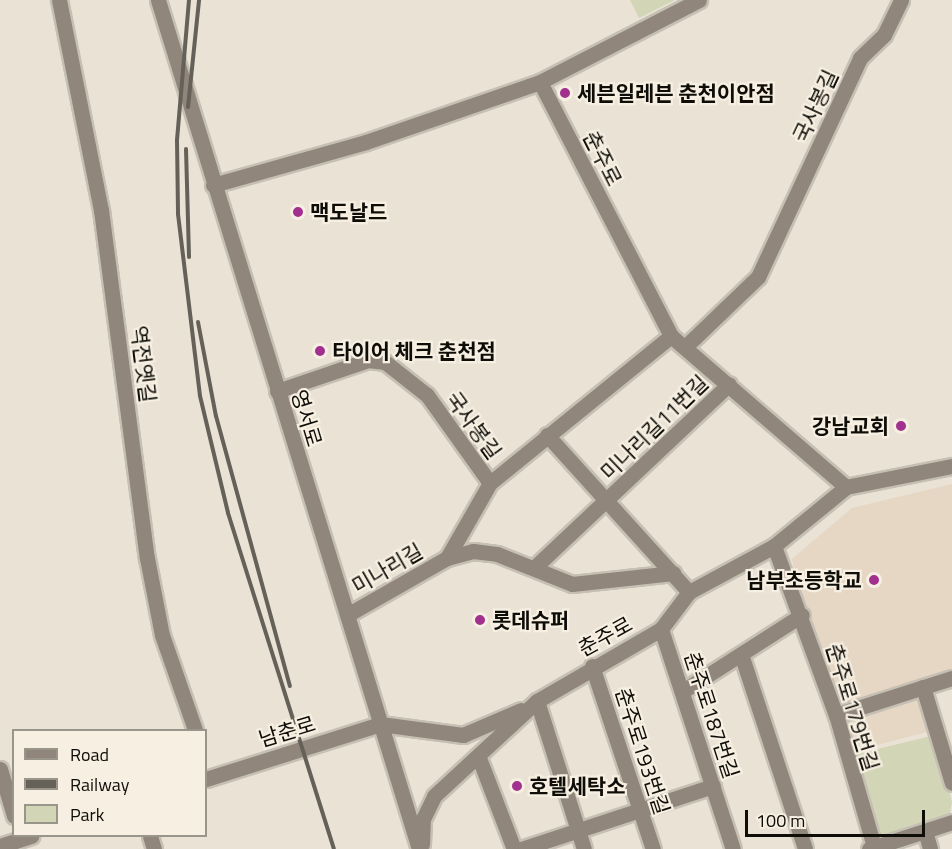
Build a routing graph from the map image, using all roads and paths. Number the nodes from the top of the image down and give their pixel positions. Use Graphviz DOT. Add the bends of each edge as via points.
graph roads {
  1 [pos="59,0"];
  2 [pos="158,0"];
  3 [pos="699,0"];
  4 [pos="901,0"];
  5 [pos="540,82"];
  6 [pos="213,185"];
  7 [pos="671,336"];
  8 [pos="686,346"];
  9 [pos="729,384"];
  10 [pos="277,391"];
  11 [pos="547,435"];
  12 [pos="952,466"];
  13 [pos="490,483"];
  14 [pos="846,487"];
  15 [pos="609,499"];
  16 [pos="774,546"];
  17 [pos="447,558"];
  18 [pos="536,566"];
  19 [pos="672,573"];
  20 [pos="689,592"];
  21 [pos="348,615"];
  22 [pos="802,615"];
  23 [pos="661,629"];
  24 [pos="741,654"];
  25 [pos="592,666"];
  26 [pos="952,678"];
  27 [pos="923,687"];
  28 [pos="682,691"];
  29 [pos="537,701"];
  30 [pos="836,716"];
  31 [pos="380,724"];
  32 [pos="195,729"];
  33 [pos="479,758"];
  34 [pos="0,769"];
  35 [pos="207,776"];
  36 [pos="952,783"];
  37 [pos="714,786"];
  38 [pos="12,809"];
  39 [pos="641,810"];
  40 [pos="952,822"];
  41 [pos="578,830"];
  42 [pos="925,831"];
  43 [pos="24,840"];
  44 [pos="0,846"];
  45 [pos="871,848"];
  46 [pos="420,849"];
  47 [pos="514,849"];
  48 [pos="521,849"];
  49 [pos="584,849"];
  50 [pos="653,849"];
  51 [pos="733,849"];
  52 [pos="805,849"];
  53 [pos="930,849"];
  1 -- 32 [label="street, 역전옛길" via="101,210 147,558 162,634"];
  2 -- 6 [label="street, 영서로"];
  3 -- 5 [label="street"];
  4 -- 8 [label="street, 국사봉길" via="884,34 860,58 758,277"];
  5 -- 6 [label="street" via="366,142"];
  5 -- 7 [label="street, 춘주로"];
  6 -- 10 [label="street, 영서로"];
  7 -- 8 [label="street, 춘주로"];
  7 -- 11 [label="street, 국사봉길"];
  8 -- 9 [label="street, 춘주로"];
  9 -- 14 [label="street, 춘주로"];
  9 -- 15 [label="street, 미나리길11번길"];
  10 -- 13 [label="street, 국사봉길" via="368,360 385,362 427,395"];
  10 -- 21 [label="street, 영서로"];
  11 -- 13 [label="street, 국사봉길"];
  11 -- 15 [label="street, 미나리길11번길"];
  12 -- 14 [label="street, 춘주로"];
  13 -- 17 [label="street, 미나리길"];
  14 -- 16 [label="street, 춘주로"];
  15 -- 18 [label="street, 미나리길11번길"];
  15 -- 19 [label="street, 미나리길11번길"];
  16 -- 20 [label="street, 춘주로"];
  16 -- 22 [label="street, 춘주로179번길"];
  17 -- 18 [label="street, 미나리길" via="473,551"];
  17 -- 21 [label="street, 미나리길"];
  18 -- 19 [label="street, 미나리길" via="572,584"];
  19 -- 20 [label="street, 미나리길11번길"];
  20 -- 23 [label="street, 춘주로"];
  21 -- 31 [label="street, 영서로"];
  22 -- 24 [label="street"];
  22 -- 30 [label="street, 춘주로179번길"];
  23 -- 25 [label="street, 춘주로"];
  23 -- 28 [label="street, 춘주로187번길"];
  24 -- 28 [label="street"];
  24 -- 52 [label="street"];
  25 -- 29 [label="street, 춘주로"];
  25 -- 39 [label="street, 춘주로193번길"];
  26 -- 27 [label="street"];
  27 -- 30 [label="street"];
  27 -- 36 [label="street"];
  28 -- 37 [label="street, 춘주로187번길"];
  29 -- 31 [label="street" via="463,735"];
  29 -- 33 [label="street, 춘주로"];
  29 -- 41 [label="street"];
  30 -- 45 [label="street, 춘주로179번길"];
  31 -- 35 [label="street, 남춘로"];
  31 -- 46 [label="street, 영서로"];
  33 -- 46 [label="street, 춘주로" via="429,804"];
  33 -- 47 [label="street"];
  34 -- 38 [label="street"];
  37 -- 39 [label="street"];
  37 -- 51 [label="street, 춘주로187번길"];
  39 -- 41 [label="street"];
  39 -- 50 [label="street, 춘주로193번길"];
  40 -- 42 [label="street"];
  41 -- 48 [label="street"];
  41 -- 49 [label="street"];
  42 -- 45 [label="street"];
  42 -- 53 [label="street"];
  43 -- 44 [label="street"];
}
